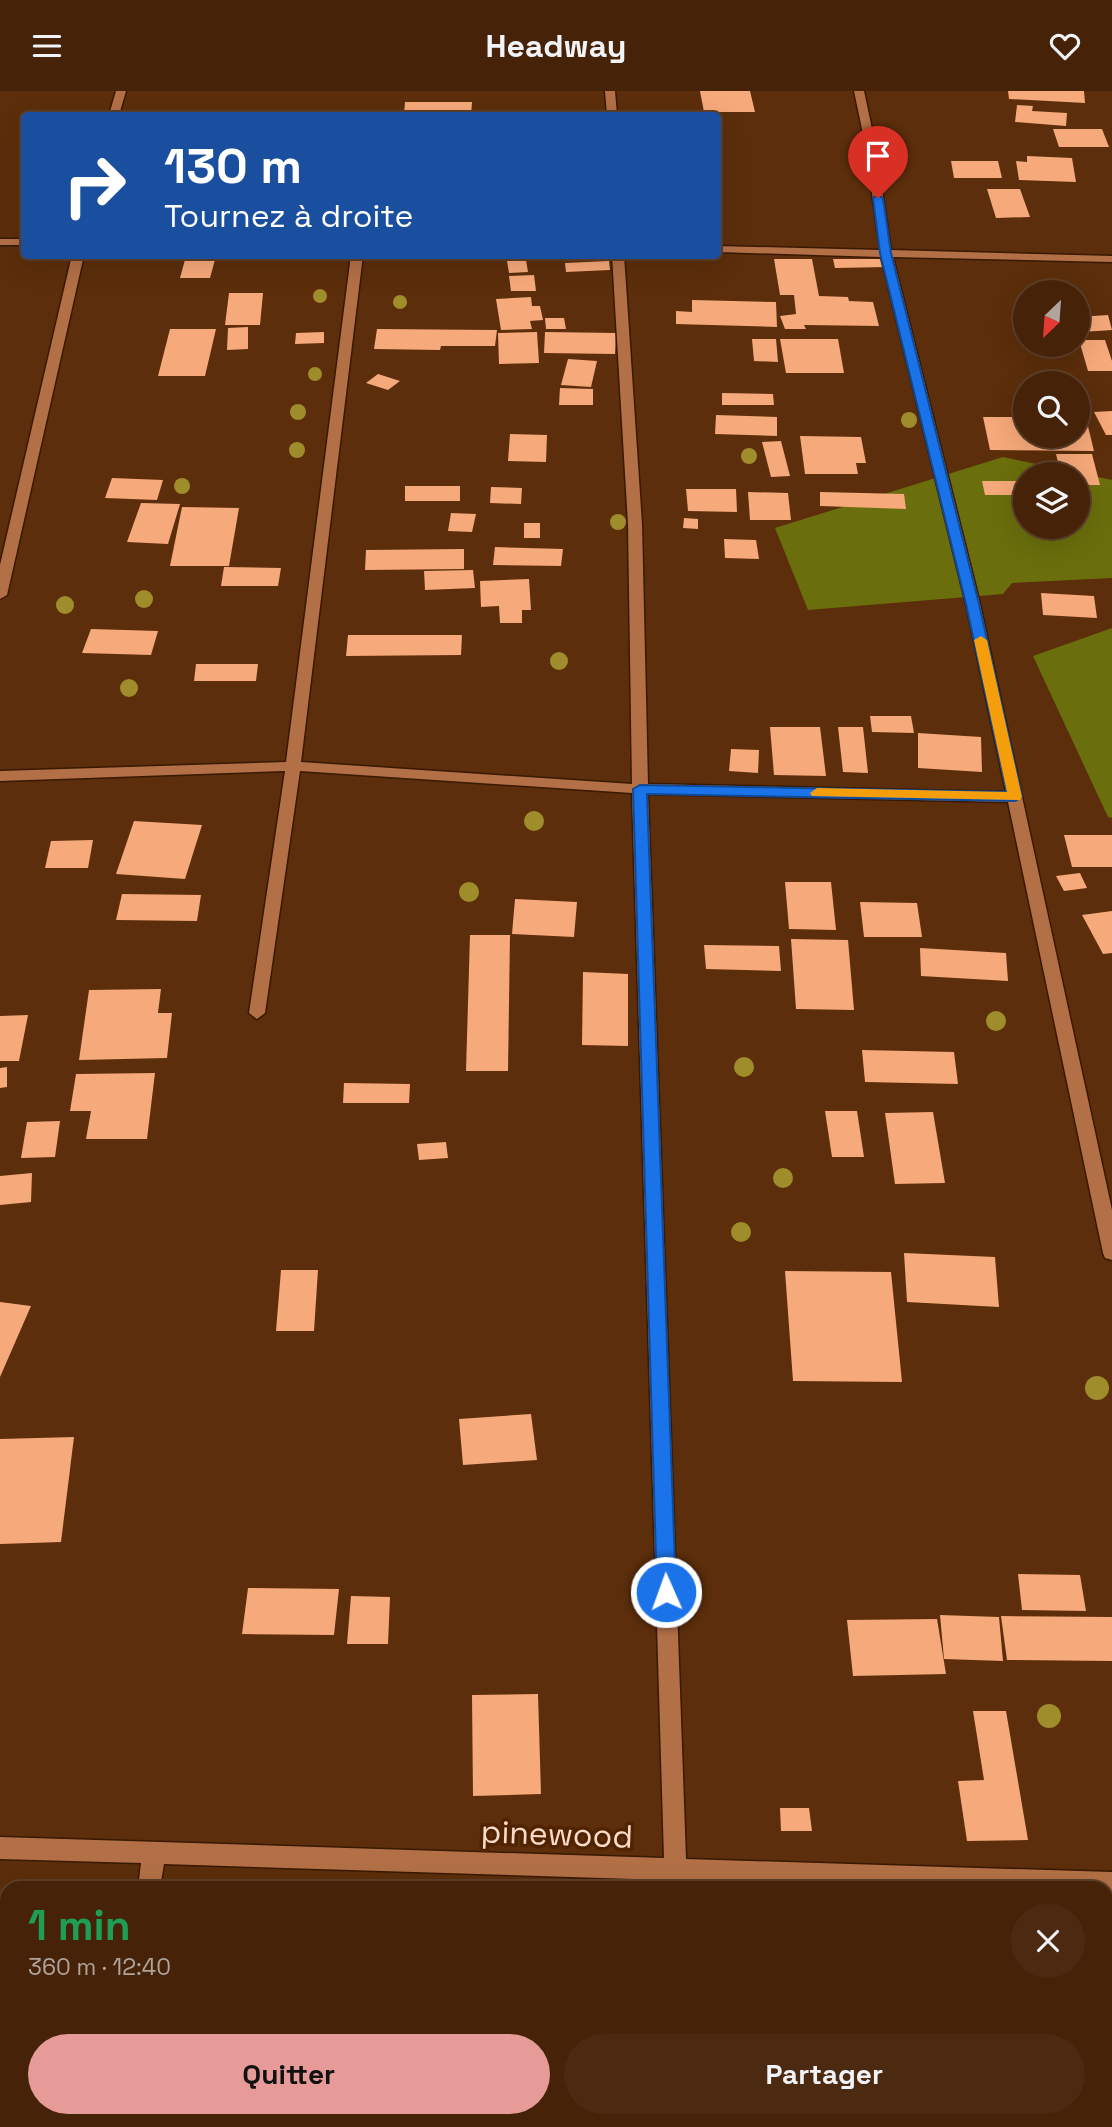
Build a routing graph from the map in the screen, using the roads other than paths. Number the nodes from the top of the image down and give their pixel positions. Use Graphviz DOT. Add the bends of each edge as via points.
graph roads {
  1 [pos="121,91"];
  2 [pos="610,91"];
  3 [pos="859,91"];
  4 [pos="115,112"];
  5 [pos="611,112"];
  6 [pos="0,242"];
  7 [pos="21,242"];
  8 [pos="721,249"];
  9 [pos="886,253"];
  10 [pos="77,259"];
  11 [pos="356,259"];
  12 [pos="618,259"];
  13 [pos="1112,259"];
  14 [pos="0,595"];
  15 [pos="293,765"];
  16 [pos="0,776"];
  17 [pos="640,789"];
  18 [pos="1015,797"];
  19 [pos="257,1013"];
  20 [pos="1112,1253"];
  21 [pos="0,1848"];
  22 [pos="154,1853"];
  23 [pos="676,1879"];
  24 [pos="150,1881"];
  25 [pos="894,1881"];
  1 -- 4 [label="street"];
  2 -- 5 [label="street"];
  3 -- 9 [label="street"];
  6 -- 7 [label="street"];
  8 -- 9 [label="street"];
  9 -- 13 [label="street"];
  9 -- 18 [label="street" via="973,604"];
  10 -- 14 [label="street"];
  11 -- 15 [label="street"];
  12 -- 17 [label="street" via="635,524"];
  15 -- 16 [label="street"];
  15 -- 17 [label="street"];
  15 -- 19 [label="street"];
  17 -- 18 [label="street"];
  17 -- 23 [label="street"];
  18 -- 20 [label="street"];
  21 -- 22 [label="street, pinewood"];
  22 -- 23 [label="street, pinewood"];
  22 -- 24 [label="street"];
  23 -- 25 [label="street, pinewood"];
}
